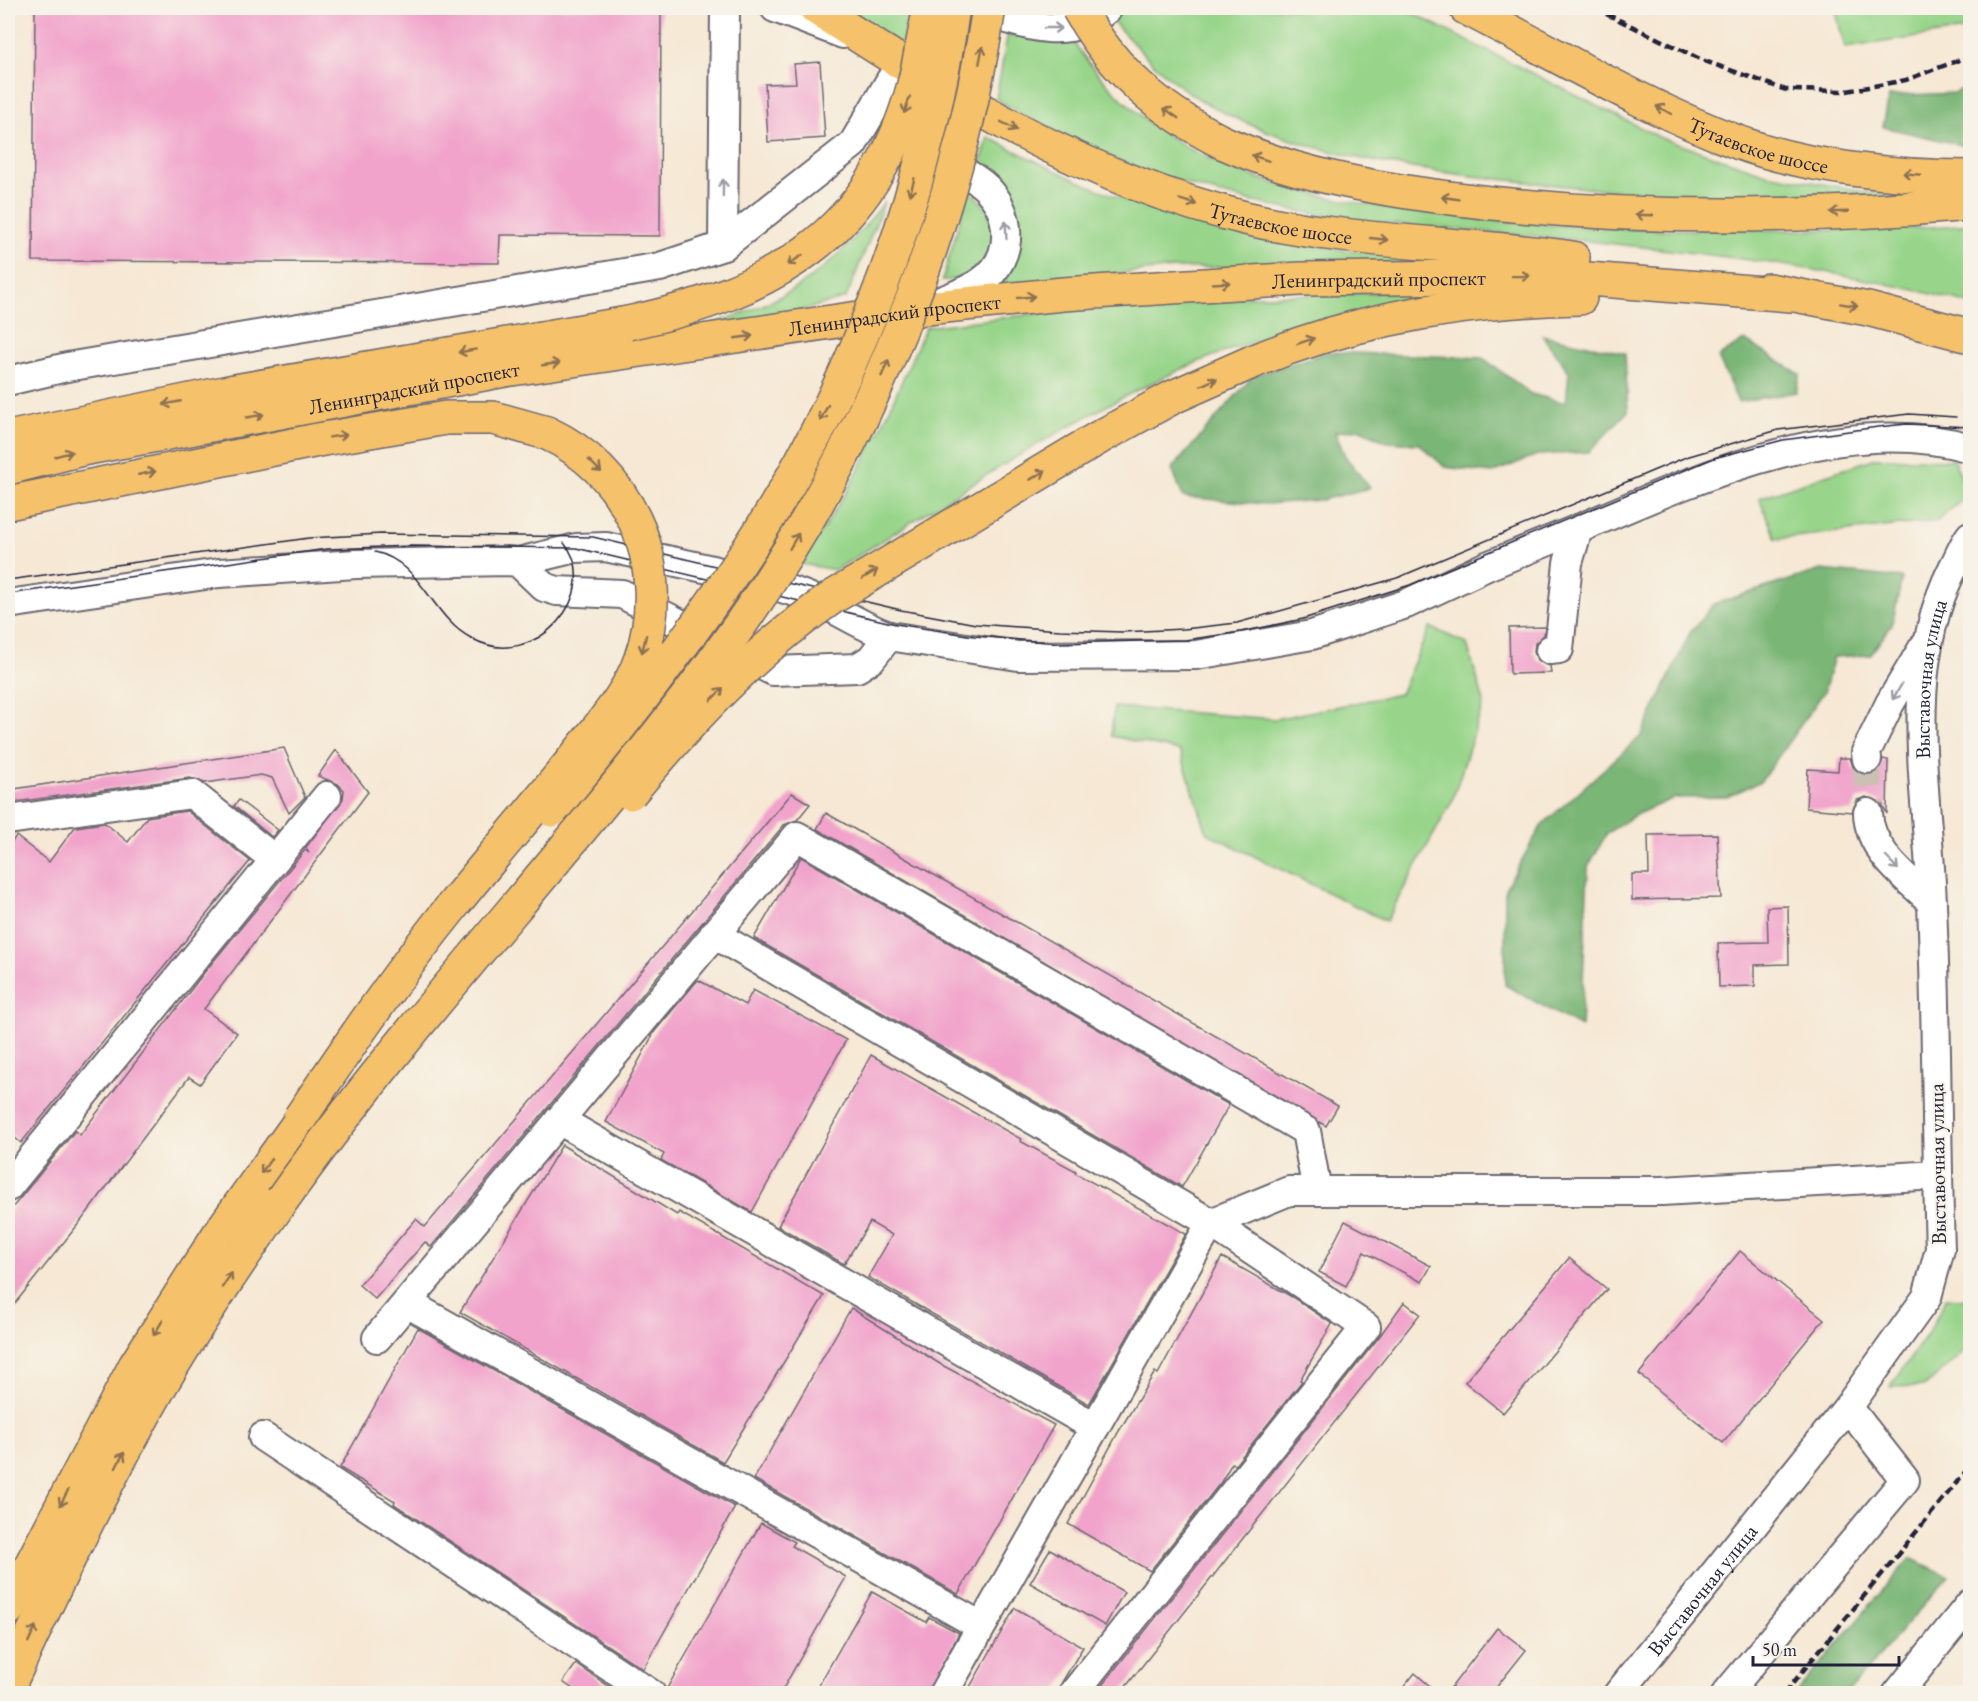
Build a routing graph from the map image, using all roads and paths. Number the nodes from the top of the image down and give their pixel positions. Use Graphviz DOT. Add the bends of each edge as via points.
graph roads {
  1 [pos="725,8"];
  2 [pos="775,8"];
  3 [pos="816,8"];
  4 [pos="930,8"];
  5 [pos="953,8"];
  6 [pos="977,8"];
  7 [pos="989,8"];
  8 [pos="1078,8"];
  9 [pos="1108,8"];
  10 [pos="1466,8"];
  11 [pos="872,45"];
  12 [pos="900,64"];
  13 [pos="853,144"];
  14 [pos="1971,177"];
  15 [pos="1971,204"];
  16 [pos="723,246"];
  17 [pos="1791,295"];
  18 [pos="927,308"];
  19 [pos="1971,336"];
  20 [pos="8,381"];
  21 [pos="8,438"];
  22 [pos="1971,448"];
  23 [pos="8,468"];
  24 [pos="8,503"];
  25 [pos="1578,529"];
  26 [pos="1971,536"];
  27 [pos="518,562"];
  28 [pos="8,604"];
  29 [pos="889,636"];
  30 [pos="1928,642"];
  31 [pos="1550,650"];
  32 [pos="1867,759"];
  33 [pos="327,796"];
  34 [pos="1868,813"];
  35 [pos="8,820"];
  36 [pos="274,859"];
  37 [pos="1932,902"];
  38 [pos="714,934"];
  39 [pos="300,1118"];
  40 [pos="559,1120"];
  41 [pos="1937,1175"];
  42 [pos="8,1187"];
  43 [pos="1317,1191"];
  44 [pos="282,1200"];
  45 [pos="1211,1224"];
  46 [pos="406,1303"];
  47 [pos="377,1338"];
  48 [pos="1848,1407"];
  49 [pos="1095,1427"];
  50 [pos="263,1437"];
  51 [pos="1971,1604"];
  52 [pos="8,1610"];
  53 [pos="981,1626"];
  54 [pos="8,1687"];
  55 [pos="651,1694"];
  56 [pos="943,1694"];
  57 [pos="1073,1694"];
  58 [pos="1618,1694"];
  59 [pos="1726,1694"];
  60 [pos="1897,1694"];
  16 -- 1 [label="street, one-way"];
  2 -- 11 [label="street"];
  3 -- 11 [label="main road, Тутаевское шоссе"];
  4 -- 21 [label="main road, Ленинградский проспект, one-way, bridge" via="913,89 871,182 841,222 801,256 730,296 628,323 229,392"];
  5 -- 39 [label="main road, one-way, bridge" via="924,147 888,263 844,373 789,482 713,601 619,728"];
  6 -- 9 [label="street, one-way" via="1029,27 1049,29 1085,22"];
  44 -- 7 [label="main road, one-way, bridge" via="381,1069 644,750 740,625 780,564 871,400 922,273 958,156"];
  15 -- 8 [label="main road, one-way, bridge" via="1723,216 1642,215 1540,208 1359,184 1282,166 1183,122 1139,88 1099,42"];
  14 -- 10 [label="main road, Тутаевское шоссе, one-way" via="1860,169 1743,144 1681,118"];
  11 -- 12 [label="main road, Тутаевское шоссе"];
  12 -- 13 [label="street"];
  12 -- 17 [label="main road, Тутаевское шоссе, one-way" via="954,97 1083,162 1179,199 1245,218 1357,236 1564,256"];
  13 -- 16 [label="street"];
  18 -- 13 [label="street, one-way" via="982,282 994,270 1008,236 1002,209 982,184 910,143"];
  16 -- 20 [label="street" via="660,267 79,365"];
  18 -- 17 [label="main road, Ленинградский проспект, one-way" via="1174,285 1335,278 1550,276"];
  17 -- 19 [label="main road, one-way" via="1868,309"];
  44 -- 17 [label="main road, one-way, bridge" via="392,1080 697,715 765,648 833,597 1173,397 1336,331 1456,307 1539,298"];
  23 -- 18 [label="main road, Ленинградский проспект, one-way" via="82,449 505,370"];
  22 -- 25 [label="street" via="1945,441 1883,437 1810,446 1710,476"];
  24 -- 39 [label="main road, one-way, bridge" via="306,442 446,418 493,418 547,433 596,465 624,500 639,530 651,595 650,620 640,660 610,712 372,1012"];
  25 -- 29 [label="street" via="1406,604 1312,635 1196,655 1017,656"];
  25 -- 31 [label="street" via="1568,563 1559,649"];
  26 -- 30 [label="street, Выставочная улица" via="1945,585"];
  27 -- 28 [label="street" via="356,564 219,573"];
  27 -- 29 [label="street" via="576,548 606,547 797,592"];
  27 -- 29 [label="street" via="544,587 622,594 773,671 857,668 871,659"];
  30 -- 32 [label="street, one-way" via="1890,703 1866,752"];
  30 -- 37 [label="street, Выставочная улица" via="1923,695 1923,788"];
  33 -- 36 [label="street"];
  34 -- 37 [label="street, one-way" via="1868,829 1886,857"];
  35 -- 36 [label="street" via="192,794"];
  36 -- 42 [label="street"];
  37 -- 41 [label="street, Выставочная улица"];
  38 -- 40 [label="street"];
  38 -- 43 [label="street" via="797,836 1306,1131"];
  38 -- 45 [label="street"];
  39 -- 52 [label="main road, one-way" via="178,1295 135,1366"];
  40 -- 46 [label="street"];
  40 -- 49 [label="street"];
  41 -- 43 [label="street" via="1662,1191"];
  41 -- 48 [label="street, Выставочная улица" via="1940,1249 1927,1297"];
  43 -- 45 [label="street" via="1289,1191"];
  54 -- 44 [label="main road, one-way" via="86,1526 163,1383"];
  45 -- 49 [label="street"];
  45 -- 57 [label="street" via="1366,1327"];
  46 -- 47 [label="street"];
  46 -- 53 [label="street"];
  48 -- 58 [label="street, Выставочная улица"];
  48 -- 59 [label="street" via="1905,1480"];
  49 -- 53 [label="street"];
  50 -- 55 [label="street"];
  51 -- 60 [label="street"];
  53 -- 56 [label="street"];
}
